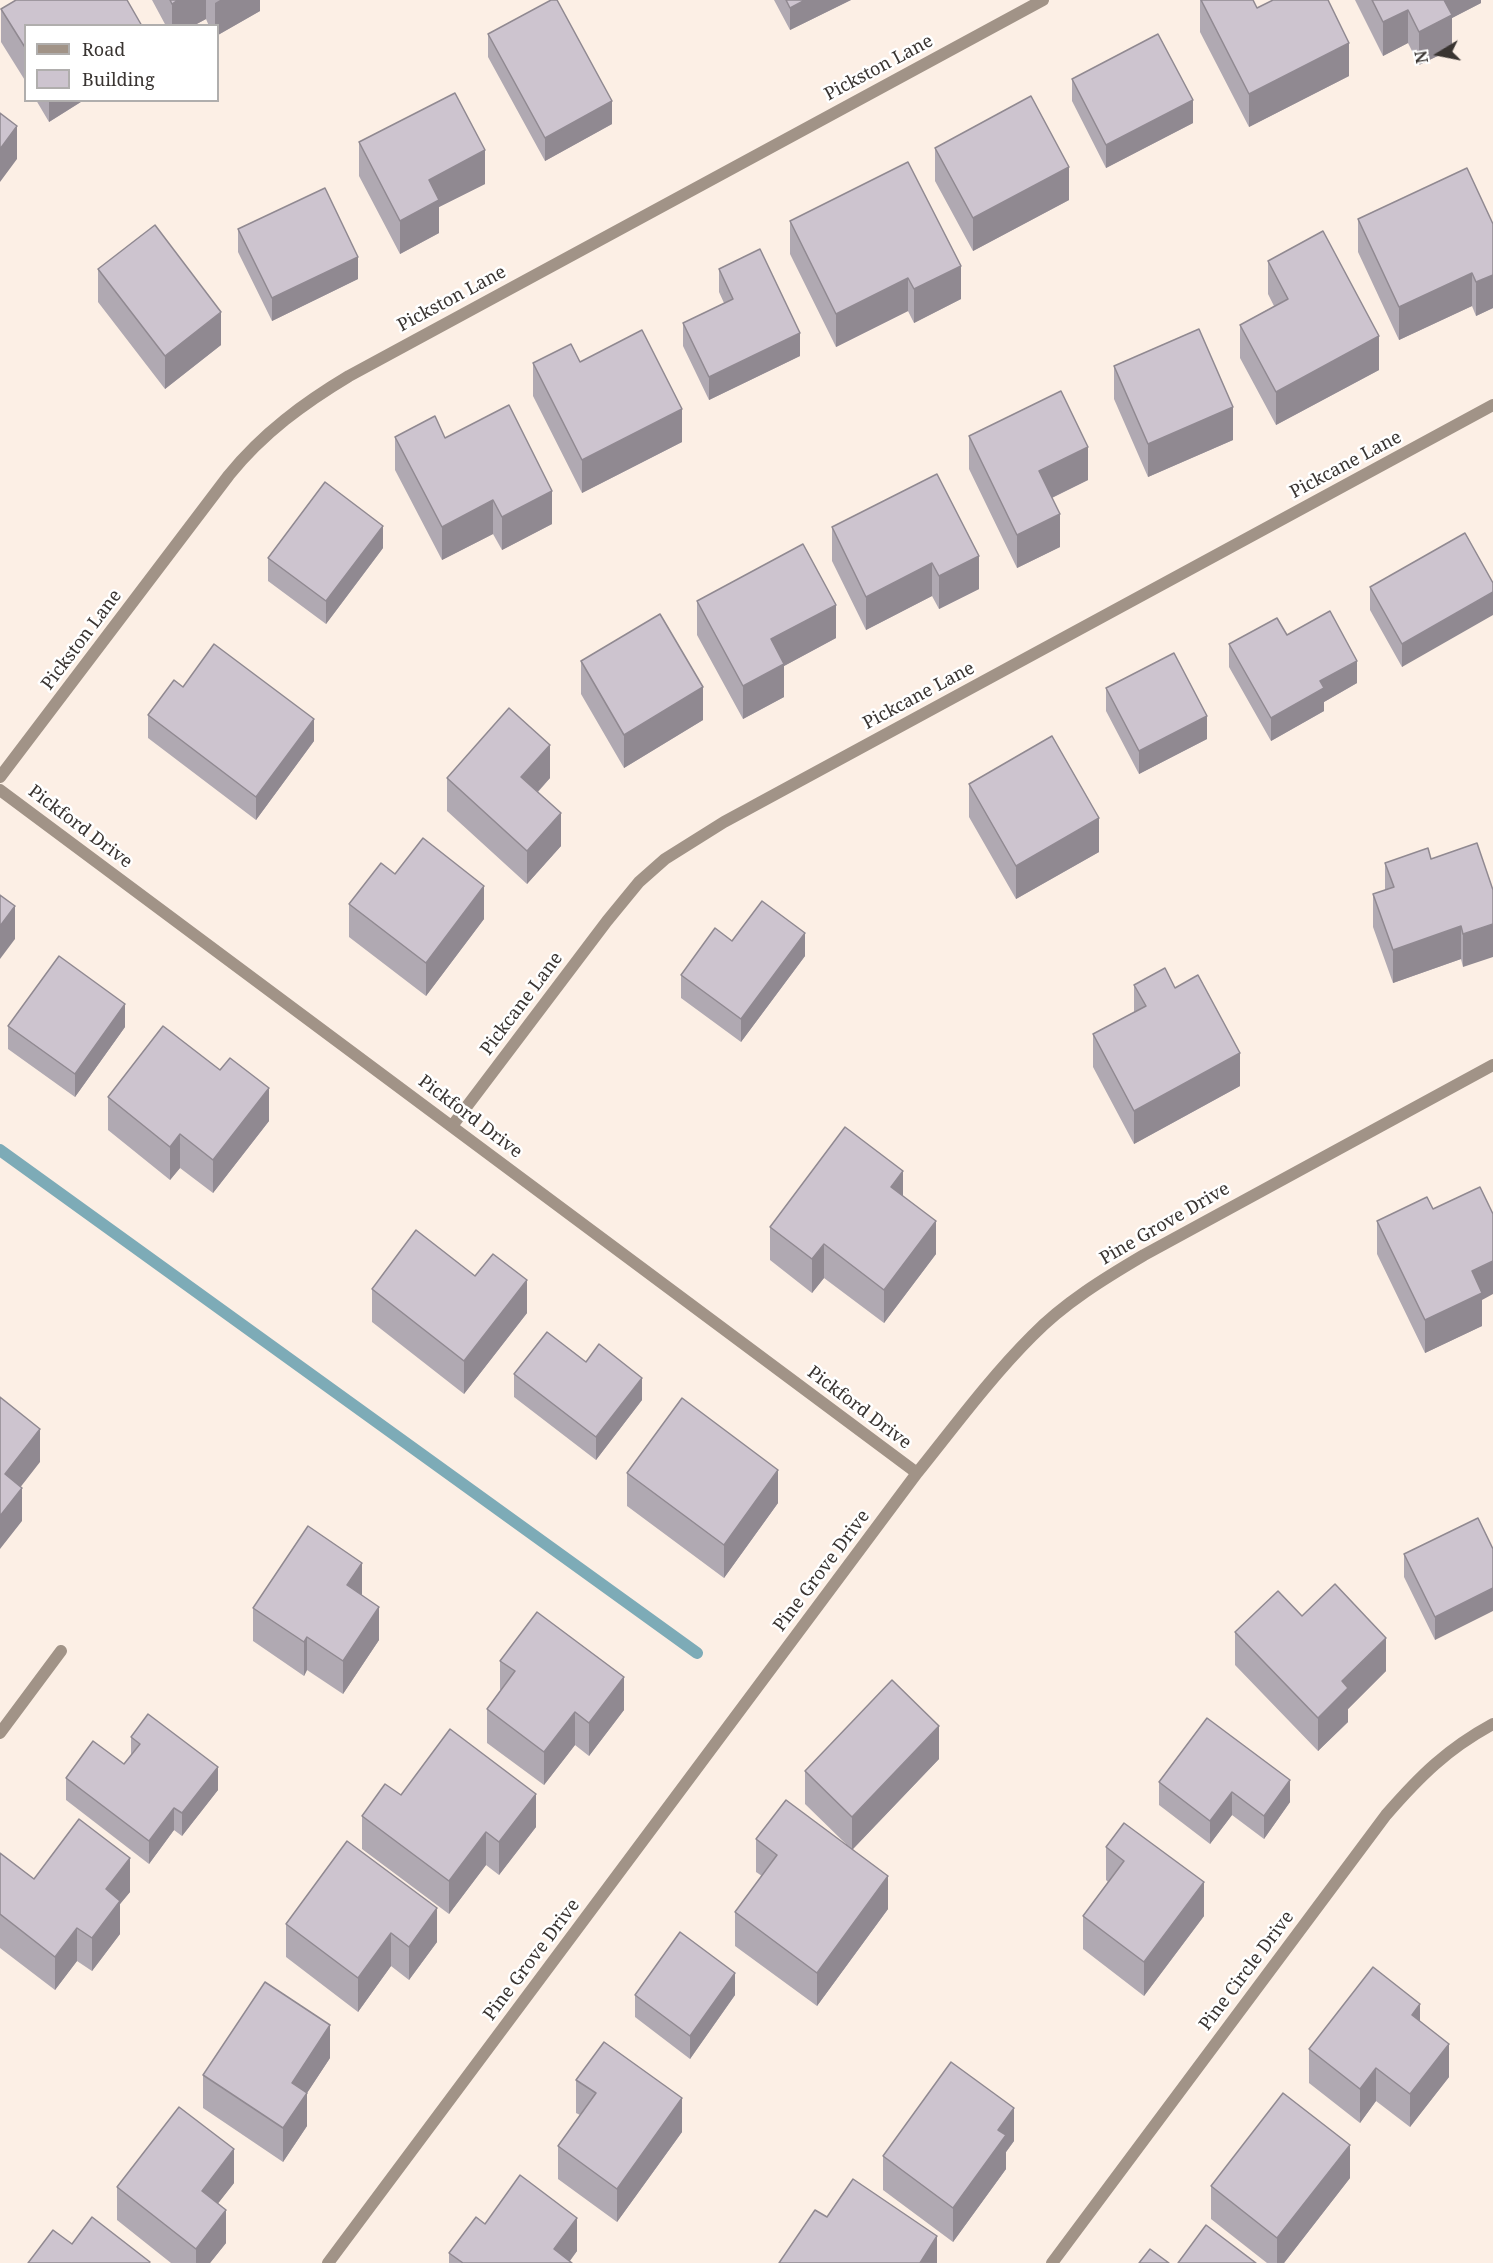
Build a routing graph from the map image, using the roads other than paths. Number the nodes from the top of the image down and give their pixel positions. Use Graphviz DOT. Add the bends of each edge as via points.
graph roads {
  1 [pos="1043,0"];
  2 [pos="1493,405"];
  3 [pos="0,777"];
  4 [pos="0,790"];
  5 [pos="1493,1065"];
  6 [pos="452,1126"];
  7 [pos="917,1473"];
  8 [pos="61,1652"];
  9 [pos="1493,1724"];
  10 [pos="0,1732"];
  11 [pos="328,2263"];
  12 [pos="1052,2263"];
  1 -- 3 [label="street, Pickston Lane" via="349,376 292,413 241,460"];
  2 -- 6 [label="street, Pickcane Lane" via="745,810 665,859 639,882 607,921"];
  4 -- 6 [label="street, Pickford Drive"];
  5 -- 7 [label="street, Pine Grove Drive" via="1174,1237 1095,1286 1033,1334"];
  6 -- 7 [label="street, Pickford Drive"];
  7 -- 11 [label="street, Pine Grove Drive"];
  8 -- 10 [label="street"];
  9 -- 12 [label="street, Pine Circle Drive" via="1435,1763 1386,1815"];
}
